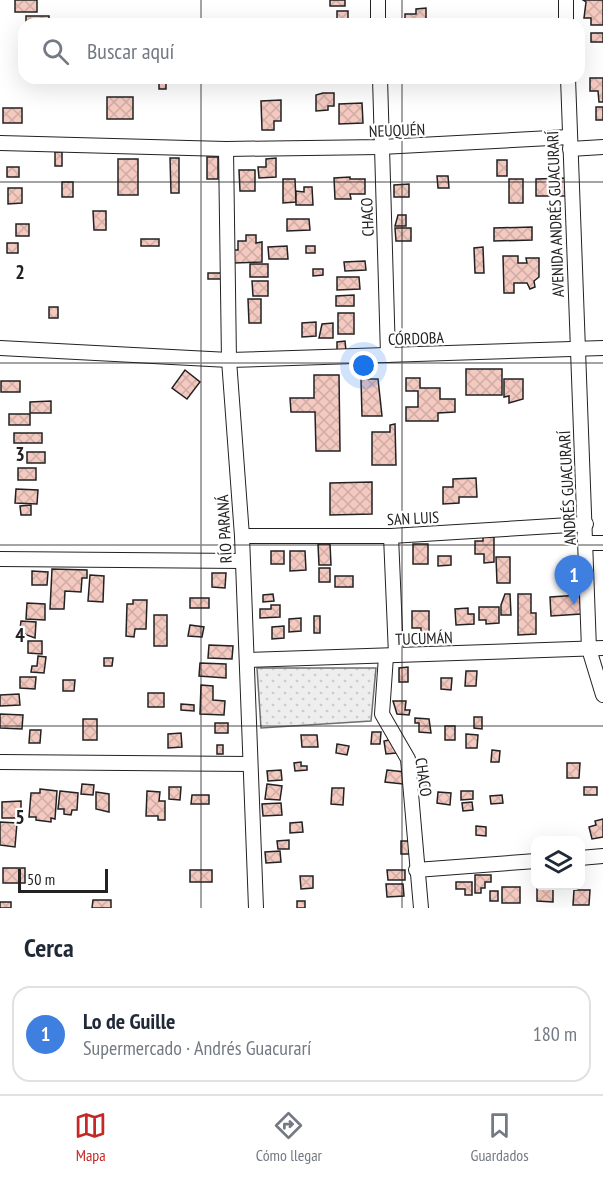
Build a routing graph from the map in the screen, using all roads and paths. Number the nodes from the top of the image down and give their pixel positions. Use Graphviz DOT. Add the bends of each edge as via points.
graph roads {
  1 [pos="378,0"];
  2 [pos="566,0"];
  3 [pos="378,18"];
  4 [pos="566,18"];
  5 [pos="380,84"];
  6 [pos="567,84"];
  7 [pos="0,143"];
  8 [pos="570,143"];
  9 [pos="381,147"];
  10 [pos="603,147"];
  11 [pos="226,149"];
  12 [pos="0,348"];
  13 [pos="603,348"];
  14 [pos="576,349"];
  15 [pos="388,355"];
  16 [pos="229,360"];
  17 [pos="586,524"];
  18 [pos="242,536"];
  19 [pos="391,536"];
  20 [pos="587,543"];
  21 [pos="603,543"];
  22 [pos="0,559"];
  23 [pos="242,561"];
  24 [pos="596,648"];
  25 [pos="391,656"];
  26 [pos="247,660"];
  27 [pos="603,694"];
  28 [pos="0,762"];
  29 [pos="249,764"];
  30 [pos="603,856"];
  31 [pos="585,858"];
  32 [pos="531,861"];
  33 [pos="416,870"];
  34 [pos="256,908"];
  35 [pos="421,908"];
  1 -- 3 [label="street"];
  2 -- 4 [label="street"];
  5 -- 9 [label="street, CHACO"];
  6 -- 8 [label="street, AVENIDA ANDRÉS GUACURARÍ"];
  7 -- 11 [label="street, NEUQUÉN"];
  8 -- 9 [label="street, NEUQUÉN"];
  8 -- 10 [label="street, NEUQUÉN"];
  8 -- 14 [label="street, AVENIDA ANDRÉS GUACURARÍ"];
  9 -- 11 [label="street, NEUQUÉN"];
  9 -- 15 [label="street, CHACO"];
  11 -- 16 [label="street, RÍO PARANÁ"];
  12 -- 16 [label="street, CÓRDOBA"];
  13 -- 14 [label="street, CÓRDOBA"];
  14 -- 15 [label="street, CÓRDOBA"];
  14 -- 17 [label="street, ANDRÉS GUACURARÍ"];
  15 -- 16 [label="street, CÓRDOBA"];
  16 -- 18 [label="street, RÍO PARANÁ"];
  17 -- 19 [label="street, SAN LUIS"];
  17 -- 20 [label="street, ANDRÉS GUACURARÍ"];
  18 -- 19 [label="street, SAN LUIS"];
  18 -- 23 [label="street, RÍO PARANÁ"];
  19 -- 25 [label="street, CHACO"];
  20 -- 21 [label="street"];
  20 -- 24 [label="street, ANDRÉS GUACURARÍ"];
  22 -- 23 [label="street"];
  23 -- 26 [label="street, RÍO PARANÁ"];
  24 -- 25 [label="street, TUCUMÁN"];
  24 -- 27 [label="street, ANDRÉS GUACURARÍ"];
  25 -- 26 [label="street, TUCUMÁN"];
  25 -- 33 [label="street, CHACO" via="382,714 408,759"];
  26 -- 29 [label="street, RÍO PARANÁ"];
  28 -- 29 [label="street"];
  29 -- 34 [label="street, RÍO PARANÁ"];
  30 -- 31 [label="street"];
  32 -- 33 [label="street"];
  33 -- 35 [label="street, CHACO"];
}
